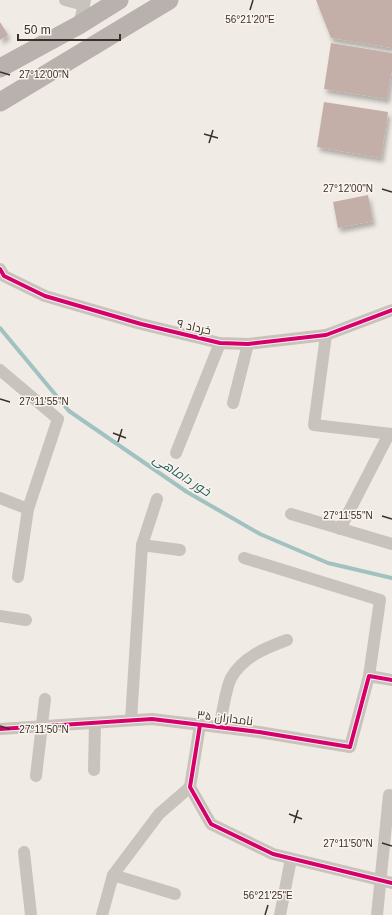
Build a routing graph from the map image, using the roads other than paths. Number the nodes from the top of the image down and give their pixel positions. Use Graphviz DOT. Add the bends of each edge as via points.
graph roads {
  1 [pos="65,0"];
  2 [pos="119,0"];
  3 [pos="169,0"];
  4 [pos="84,3"];
  5 [pos="79,25"];
  6 [pos="0,68"];
  7 [pos="0,102"];
  8 [pos="0,270"];
  9 [pos="392,310"];
  10 [pos="326,334"];
  11 [pos="220,343"];
  12 [pos="248,344"];
  13 [pos="0,370"];
  14 [pos="234,404"];
  15 [pos="390,434"];
  16 [pos="176,453"];
  17 [pos="0,498"];
  18 [pos="158,499"];
  19 [pos="28,508"];
  20 [pos="291,514"];
  21 [pos="340,529"];
  22 [pos="392,544"];
  23 [pos="142,545"];
  24 [pos="180,550"];
  25 [pos="244,558"];
  26 [pos="18,577"];
  27 [pos="0,616"];
  28 [pos="26,620"];
  29 [pos="287,640"];
  30 [pos="369,676"];
  31 [pos="392,680"];
  32 [pos="45,699"];
  33 [pos="130,720"];
  34 [pos="95,723"];
  35 [pos="200,725"];
  36 [pos="41,726"];
  37 [pos="219,727"];
  38 [pos="0,729"];
  39 [pos="94,770"];
  40 [pos="36,776"];
  41 [pos="190,787"];
  42 [pos="389,795"];
  43 [pos="24,852"];
  44 [pos="291,859"];
  45 [pos="113,876"];
  46 [pos="380,881"];
  47 [pos="392,883"];
  48 [pos="175,894"];
  49 [pos="31,915"];
  50 [pos="102,915"];
  51 [pos="280,915"];
  52 [pos="377,915"];
  1 -- 4 [label="street"];
  2 -- 5 [label="main road"];
  3 -- 7 [label="main road"];
  4 -- 5 [label="street"];
  5 -- 6 [label="main road"];
  8 -- 11 [label="street, خرداد ۹" via="4,276 45,296 141,324"];
  9 -- 10 [label="street, خرداد ۹"];
  10 -- 12 [label="street, خرداد ۹"];
  10 -- 15 [label="street" via="314,425"];
  11 -- 12 [label="street, خرداد ۹"];
  11 -- 16 [label="street"];
  12 -- 14 [label="street"];
  13 -- 19 [label="street" via="58,419"];
  15 -- 21 [label="street"];
  17 -- 19 [label="street"];
  18 -- 23 [label="street"];
  19 -- 26 [label="street"];
  20 -- 21 [label="street"];
  21 -- 22 [label="street"];
  23 -- 24 [label="street"];
  23 -- 33 [label="street"];
  25 -- 30 [label="street, نامداران ۳۵" via="380,600"];
  27 -- 28 [label="street"];
  29 -- 37 [label="street" via="267,647 244,661 231,679"];
  30 -- 31 [label="street"];
  30 -- 37 [label="street, نامداران ۳۵" via="350,747"];
  32 -- 36 [label="street"];
  33 -- 34 [label="street, نامداران ۳۵"];
  33 -- 35 [label="street, نامداران ۳۵" via="152,719"];
  34 -- 36 [label="street, نامداران ۳۵"];
  34 -- 39 [label="street"];
  35 -- 37 [label="street, نامداران ۳۵"];
  35 -- 41 [label="street"];
  36 -- 38 [label="street, نامداران ۳۵"];
  36 -- 40 [label="street"];
  41 -- 44 [label="street" via="211,824 273,854"];
  41 -- 45 [label="street" via="159,814"];
  42 -- 46 [label="street"];
  43 -- 49 [label="street"];
  44 -- 46 [label="street"];
  44 -- 51 [label="street"];
  45 -- 48 [label="street"];
  45 -- 50 [label="street"];
  46 -- 47 [label="street"];
  46 -- 52 [label="street"];
}
